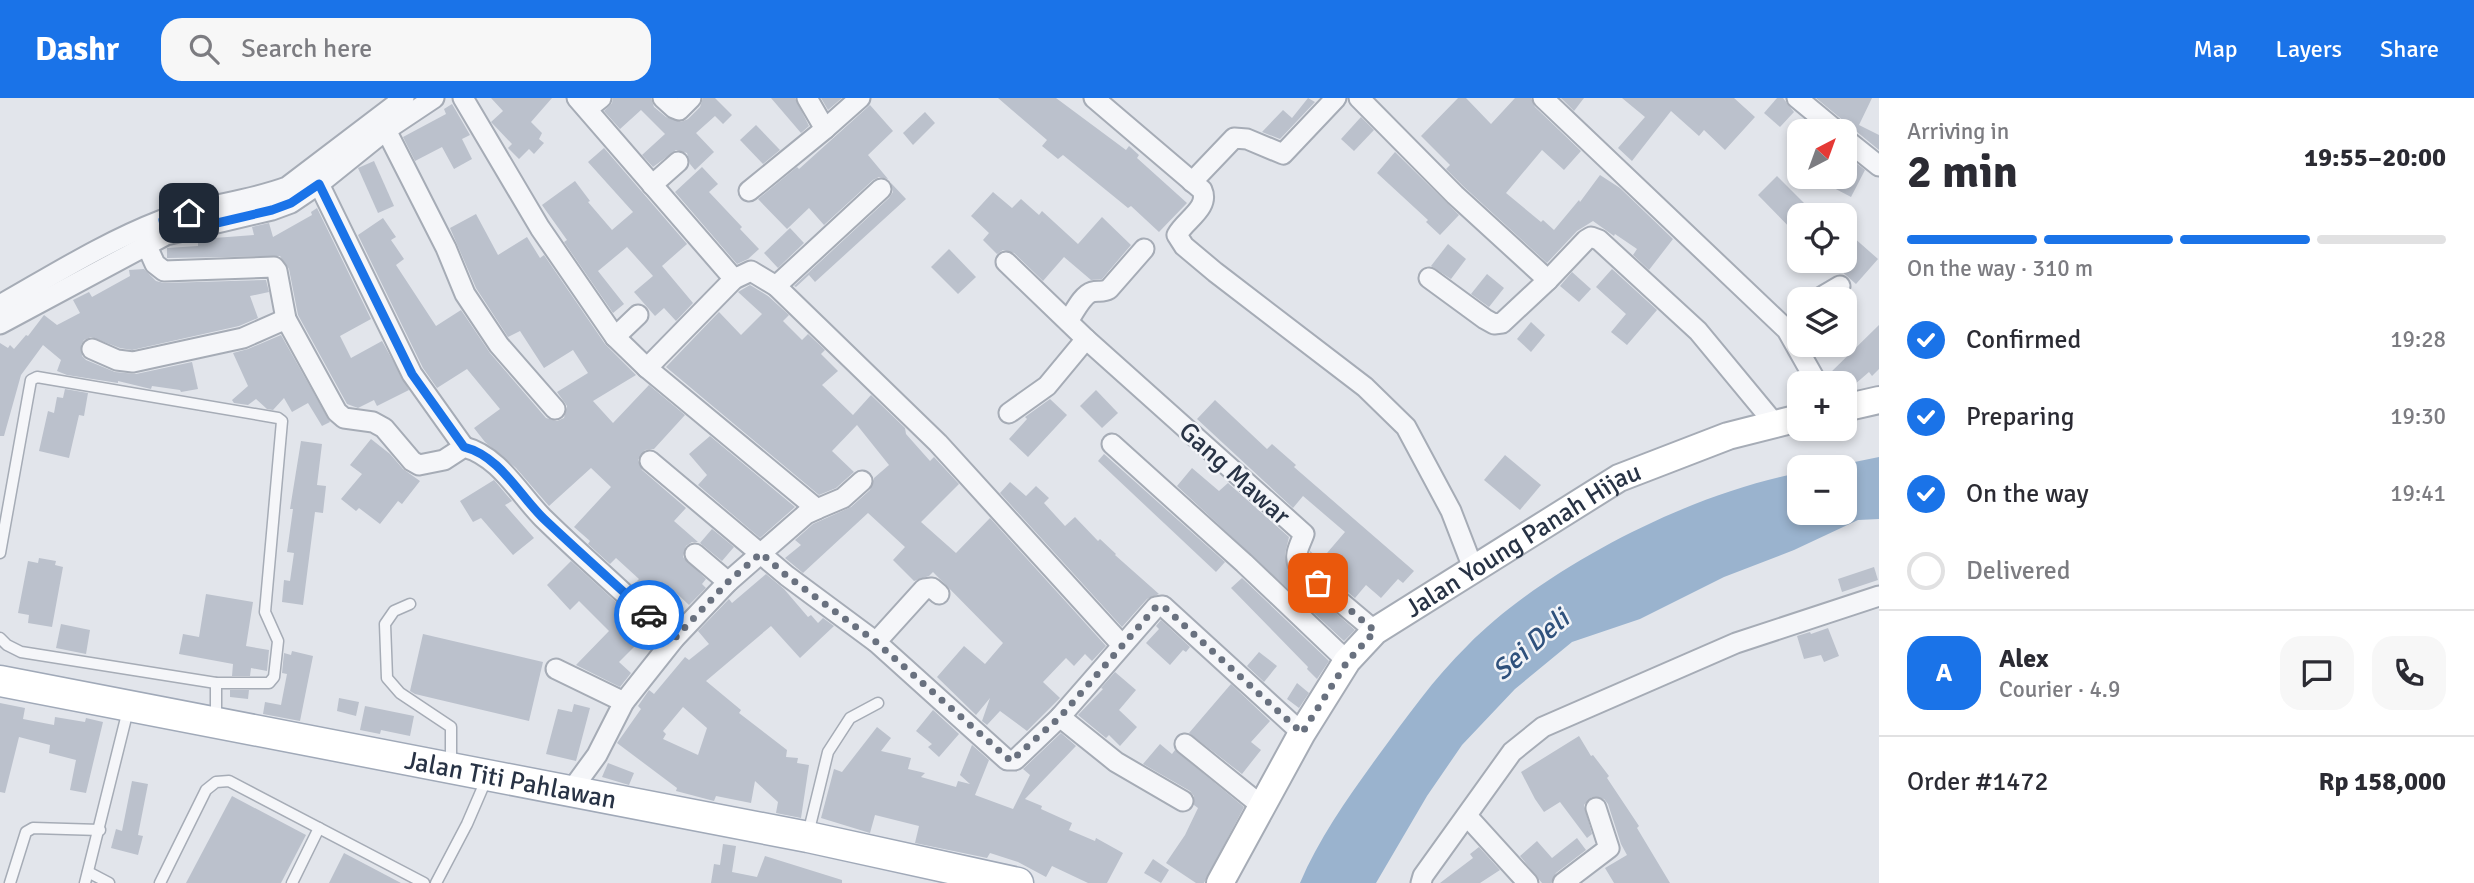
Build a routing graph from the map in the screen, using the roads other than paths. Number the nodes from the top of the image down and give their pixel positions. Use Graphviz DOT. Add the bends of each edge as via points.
graph roads {
  1 [pos="434,98"];
  2 [pos="463,98"];
  3 [pos="663,98"];
  4 [pos="691,98"];
  5 [pos="807,98"];
  6 [pos="860,98"];
  7 [pos="1094,98"];
  8 [pos="1336,98"];
  9 [pos="1359,98"];
  10 [pos="1543,98"];
  11 [pos="1797,98"];
  12 [pos="409,102"];
  13 [pos="588,102"];
  14 [pos="1822,119"];
  15 [pos="825,129"];
  16 [pos="386,130"];
  17 [pos="1857,148"];
  18 [pos="678,162"];
  19 [pos="1879,166"];
  20 [pos="1192,182"];
  21 [pos="319,184"];
  22 [pos="652,185"];
  23 [pos="881,189"];
  24 [pos="749,191"];
  25 [pos="164,227"];
  26 [pos="146,244"];
  27 [pos="1144,250"];
  28 [pos="1006,262"];
  29 [pos="1429,278"];
  30 [pos="734,279"];
  31 [pos="1548,280"];
  32 [pos="776,286"];
  33 [pos="0,305"];
  34 [pos="638,315"];
  35 [pos="286,319"];
  36 [pos="1068,321"];
  37 [pos="1787,323"];
  38 [pos="0,324"];
  39 [pos="1783,326"];
  40 [pos="615,337"];
  41 [pos="1086,340"];
  42 [pos="92,349"];
  43 [pos="648,368"];
  44 [pos="1811,371"];
  45 [pos="1879,400"];
  46 [pos="1857,405"];
  47 [pos="555,409"];
  48 [pos="1009,413"];
  49 [pos="1787,421"];
  50 [pos="1112,444"];
  51 [pos="464,447"];
  52 [pos="650,461"];
  53 [pos="862,481"];
  54 [pos="817,509"];
  55 [pos="0,553"];
  56 [pos="695,554"];
  57 [pos="763,554"];
  58 [pos="1473,568"];
  59 [pos="728,582"];
  60 [pos="939,594"];
  61 [pos="1879,596"];
  62 [pos="410,604"];
  63 [pos="1375,631"];
  64 [pos="0,638"];
  65 [pos="674,639"];
  66 [pos="876,642"];
  67 [pos="1122,645"];
  68 [pos="1347,662"];
  69 [pos="556,669"];
  70 [pos="0,681"];
  71 [pos="216,683"];
  72 [pos="624,702"];
  73 [pos="878,703"];
  74 [pos="129,707"];
  75 [pos="1060,717"];
  76 [pos="216,723"];
  77 [pos="1302,733"];
  78 [pos="1185,744"];
  79 [pos="450,767"];
  80 [pos="488,775"];
  81 [pos="575,793"];
  82 [pos="1183,801"];
  83 [pos="1263,807"];
  84 [pos="1596,808"];
  85 [pos="1467,816"];
  86 [pos="319,828"];
  87 [pos="100,830"];
  88 [pos="808,837"];
  89 [pos="88,872"];
  90 [pos="1526,882"];
  91 [pos="10,883"];
  92 [pos="85,883"];
  93 [pos="109,883"];
  94 [pos="160,883"];
  95 [pos="292,883"];
  96 [pos="424,883"];
  97 [pos="436,883"];
  98 [pos="1018,883"];
  99 [pos="1220,883"];
  100 [pos="1421,883"];
  101 [pos="1563,883"];
  1 -- 12 [label="street"];
  2 -- 40 [label="street" via="540,228"];
  3 -- 4 [label="street" via="679,110"];
  5 -- 15 [label="street"];
  6 -- 15 [label="street"];
  7 -- 20 [label="street"];
  8 -- 20 [label="street" via="1283,154 1234,138"];
  9 -- 31 [label="street"];
  10 -- 39 [label="street"];
  11 -- 14 [label="street"];
  12 -- 16 [label="street"];
  12 -- 25 [label="street" via="287,187"];
  13 -- 22 [label="street"];
  15 -- 24 [label="street"];
  16 -- 21 [label="street"];
  16 -- 47 [label="street" via="446,247 465,295 499,345"];
  17 -- 19 [label="street"];
  18 -- 22 [label="street"];
  20 -- 58 [label="street" via="1205,197 1178,239 1365,387 1406,427 1451,511"];
  21 -- 25 [label="street" via="272,210"];
  21 -- 51 [label="street" via="412,374"];
  22 -- 30 [label="street"];
  23 -- 32 [label="street"];
  25 -- 26 [label="street"];
  25 -- 33 [label="street" via="96,251"];
  26 -- 35 [label="street" via="164,271 274,267"];
  26 -- 38 [label="street"];
  27 -- 36 [label="street" via="1109,289 1087,295"];
  28 -- 36 [label="street, Gang Mawar"];
  29 -- 31 [label="street" via="1494,324 1508,319"];
  30 -- 32 [label="street" via="751,271"];
  30 -- 43 [label="street"];
  31 -- 49 [label="street" via="1586,240 1599,240"];
  32 -- 67 [label="street" via="938,443"];
  34 -- 40 [label="street"];
  35 -- 42 [label="street" via="243,338 133,362"];
  35 -- 51 [label="street" via="328,399 344,418 384,428 419,465 444,460"];
  36 -- 41 [label="street, Gang Mawar"];
  37 -- 39 [label="street"];
  39 -- 44 [label="street"];
  40 -- 43 [label="street"];
  41 -- 48 [label="street" via="1047,386"];
  41 -- 63 [label="street, Gang Mawar" via="1304,534 1297,553 1299,567"];
  43 -- 54 [label="street"];
  45 -- 46 [label="street"];
  49 -- 58 [label="street, Jalan Young Panah Hijau" via="1728,436 1619,478"];
  50 -- 68 [label="street"];
  51 -- 65 [label="street" via="477,450 499,469 541,517"];
  52 -- 57 [label="street"];
  53 -- 54 [label="street" via="842,498"];
  54 -- 57 [label="street"];
  55 -- 71 [label="lane" via="32,380 37,377 278,418 283,426 265,612 278,641 274,677 262,685"];
  56 -- 59 [label="street"];
  57 -- 59 [label="street"];
  57 -- 66 [label="street"];
  58 -- 63 [label="street, Jalan Young Panah Hijau"];
  59 -- 65 [label="street"];
  60 -- 66 [label="street" via="932,587 924,589"];
  61 -- 85 [label="street" via="1736,643 1543,727 1512,752"];
  62 -- 79 [label="lane" via="394,611 385,624 387,678 400,693 451,727"];
  63 -- 68 [label="street, Jalan Young Panah Hijau"];
  64 -- 71 [label="lane" via="21,652"];
  65 -- 72 [label="street"];
  66 -- 75 [label="street" via="1007,760 1015,760"];
  67 -- 75 [label="street"];
  67 -- 77 [label="street" via="1156,607 1163,606"];
  68 -- 77 [label="street, Jalan Young Panah Hijau"];
  69 -- 72 [label="street"];
  70 -- 74 [label="main road, Jalan Titi Pahlawan"];
  71 -- 76 [label="lane"];
  72 -- 81 [label="street"];
  73 -- 88 [label="lane" via="850,718 828,752"];
  74 -- 76 [label="main road, Jalan Titi Pahlawan"];
  74 -- 87 [label="lane"];
  75 -- 82 [label="street" via="1116,762"];
  76 -- 79 [label="main road, Jalan Titi Pahlawan"];
  77 -- 83 [label="street, Jalan Young Panah Hijau"];
  78 -- 83 [label="street"];
  79 -- 80 [label="main road, Jalan Titi Pahlawan"];
  80 -- 81 [label="main road, Jalan Titi Pahlawan"];
  80 -- 97 [label="lane"];
  81 -- 88 [label="main road, Jalan Titi Pahlawan"];
  83 -- 99 [label="street, Jalan Young Panah Hijau"];
  84 -- 101 [label="street" via="1609,848"];
  85 -- 90 [label="street"];
  85 -- 100 [label="street"];
  86 -- 94 [label="lane" via="229,781 216,782 206,790"];
  86 -- 95 [label="lane"];
  86 -- 96 [label="lane"];
  87 -- 89 [label="lane"];
  87 -- 91 [label="lane" via="33,828 26,832"];
  88 -- 98 [label="main road, Jalan Titi Pahlawan"];
  89 -- 92 [label="lane"];
  89 -- 93 [label="lane"];
}
